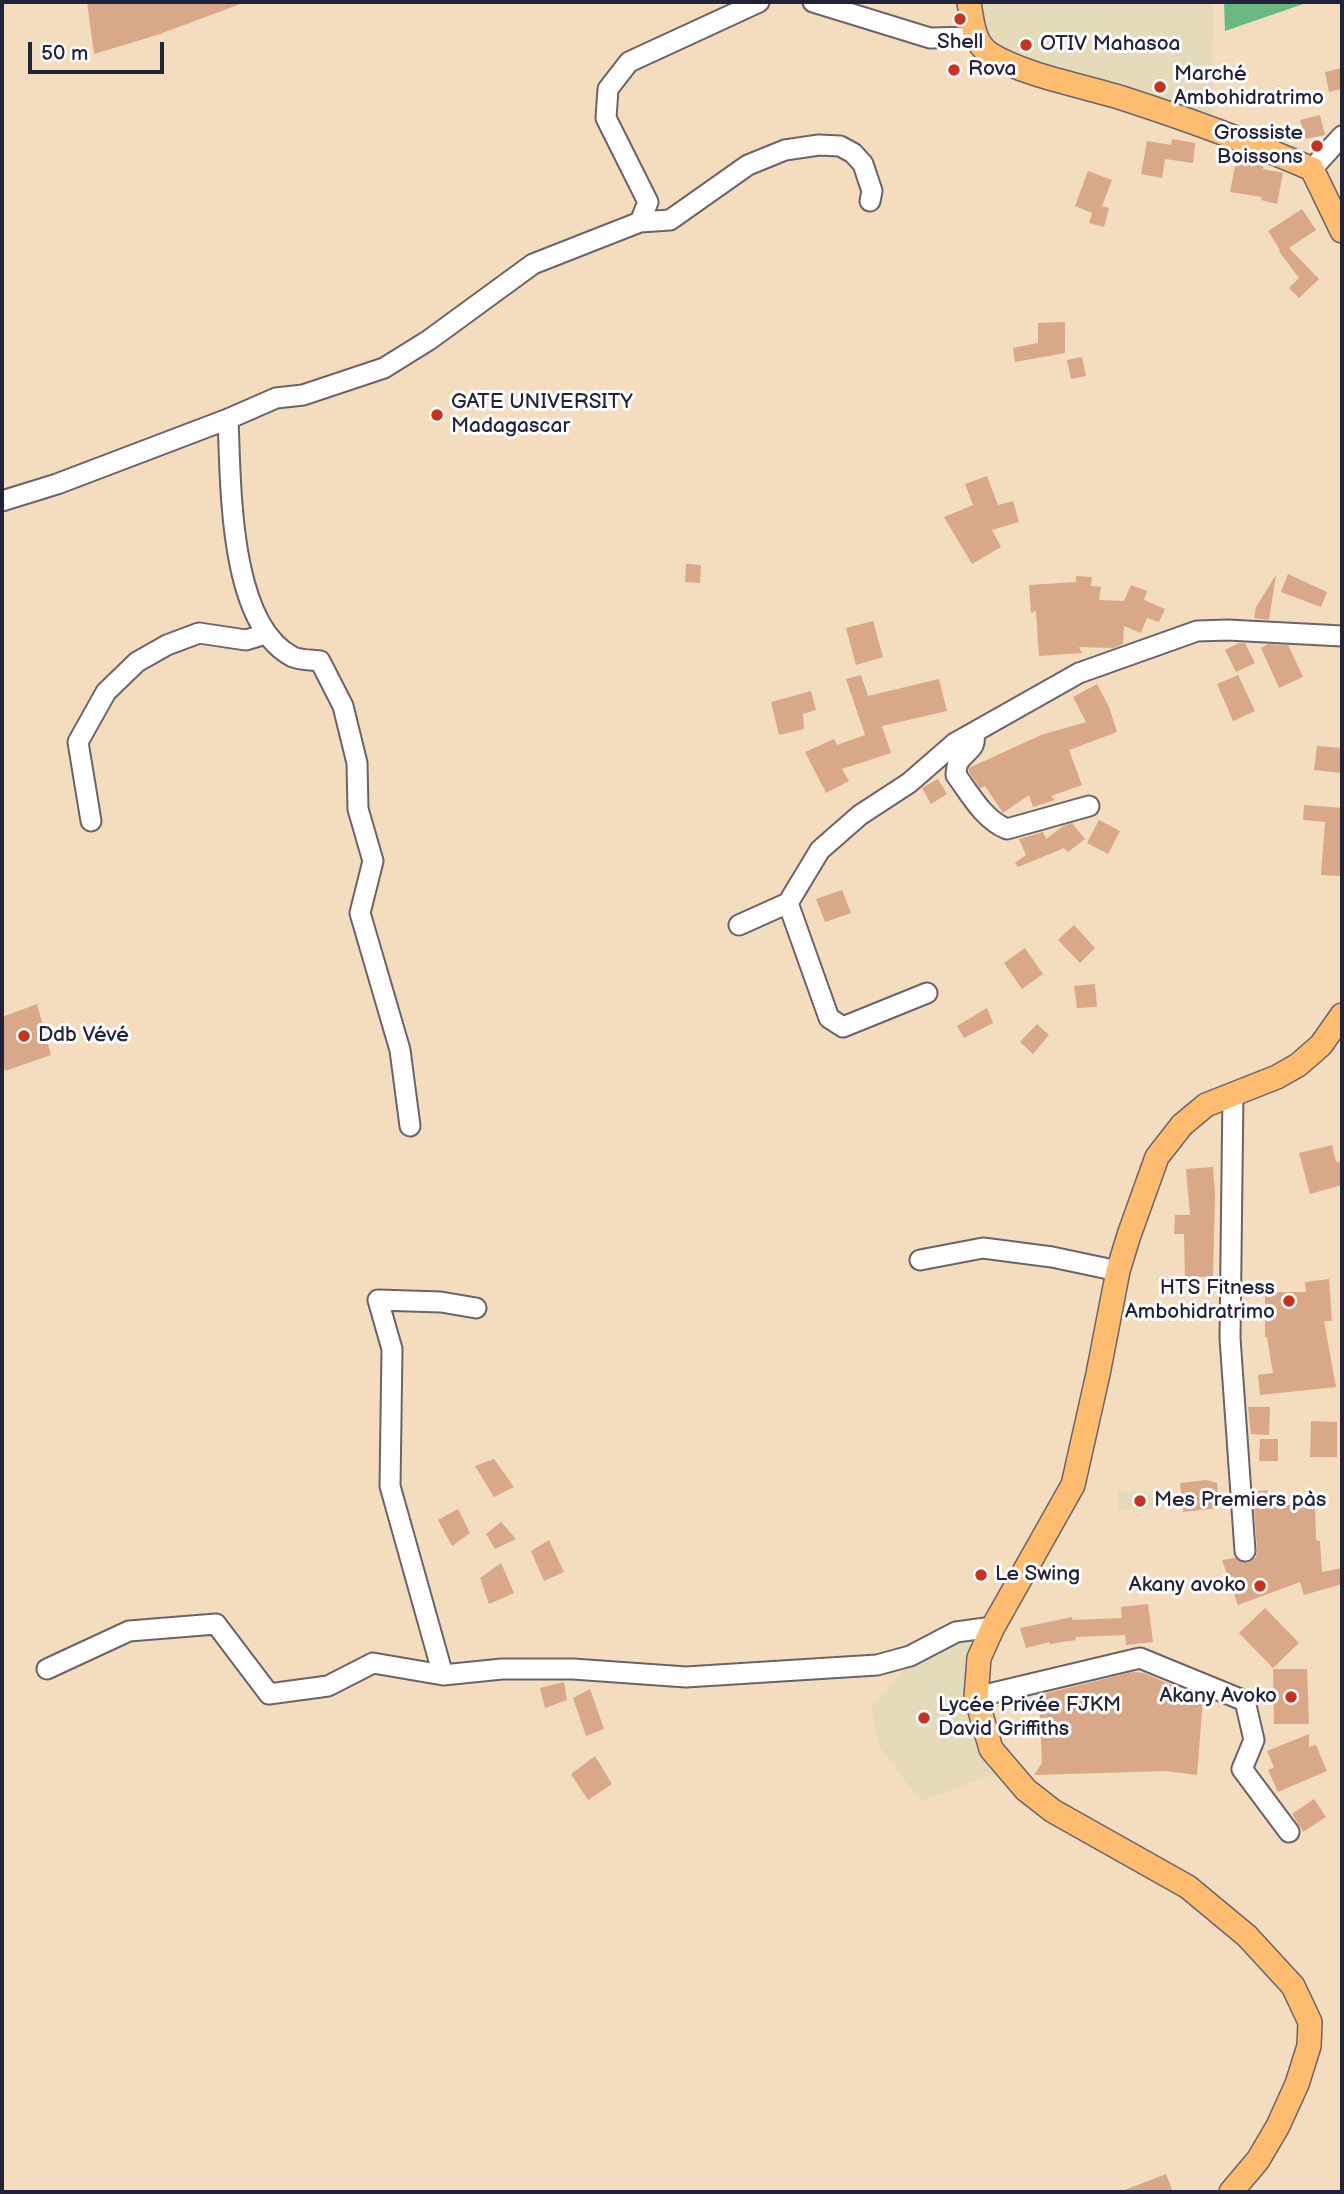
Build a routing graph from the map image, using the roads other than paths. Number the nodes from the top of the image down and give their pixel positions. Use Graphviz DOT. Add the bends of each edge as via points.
graph roads {
  1 [pos="759,2"];
  2 [pos="813,2"];
  3 [pos="968,2"];
  4 [pos="975,37"];
  5 [pos="1342,136"];
  6 [pos="1312,169"];
  7 [pos="870,201"];
  8 [pos="640,222"];
  9 [pos="1342,231"];
  10 [pos="228,419"];
  11 [pos="2,502"];
  12 [pos="266,634"];
  13 [pos="1342,636"];
  14 [pos="973,733"];
  15 [pos="1089,806"];
  16 [pos="91,821"];
  17 [pos="788,903"];
  18 [pos="739,925"];
  19 [pos="927,993"];
  20 [pos="1342,1015"];
  21 [pos="1233,1093"];
  22 [pos="410,1126"];
  23 [pos="920,1260"];
  24 [pos="1118,1271"];
  25 [pos="476,1308"];
  26 [pos="1245,1551"];
  27 [pos="993,1627"];
  28 [pos="47,1669"];
  29 [pos="443,1675"];
  30 [pos="976,1696"];
  31 [pos="1289,1832"];
  32 [pos="1231,2192"];
  1 -- 8 [label="street" via="629,62 608,89 606,118 648,202"];
  2 -- 4 [label="street" via="930,38"];
  3 -- 4 [label="main road"];
  4 -- 6 [label="main road" via="989,53 1018,66 1218,131"];
  5 -- 6 [label="street"];
  6 -- 9 [label="main road"];
  7 -- 8 [label="street" via="872,191 858,158 840,146 819,145 785,150 748,165 670,220"];
  8 -- 10 [label="street" via="533,264 384,368 303,395 276,398"];
  10 -- 11 [label="street"];
  10 -- 12 [label="street" via="234,542 251,602"];
  12 -- 16 [label="street" via="246,640 199,634 166,645 137,662 106,692 78,742"];
  12 -- 22 [label="street" via="294,657 320,661 344,706 357,763 358,809 373,861 360,913 400,1050"];
  13 -- 14 [label="street" via="1196,631 1079,673"];
  14 -- 15 [label="street" via="974,746 957,764 956,775 998,825 1007,829"];
  14 -- 17 [label="street" via="860,815 820,850"];
  17 -- 18 [label="street"];
  17 -- 19 [label="street" via="829,1018 843,1027"];
  20 -- 21 [label="main road" via="1321,1045 1298,1065"];
  21 -- 24 [label="main road" via="1206,1105 1182,1125 1157,1157"];
  21 -- 26 [label="street" via="1230,1338"];
  23 -- 24 [label="street" via="983,1248"];
  24 -- 27 [label="main road" via="1073,1485"];
  25 -- 29 [label="street" via="378,1300 392,1349 390,1486"];
  27 -- 29 [label="street" via="956,1632 910,1656 877,1665 686,1677 573,1668"];
  27 -- 30 [label="main road" via="979,1658"];
  28 -- 29 [label="street" via="129,1631 216,1624 269,1694 328,1686 373,1663"];
  30 -- 31 [label="street" via="1140,1658 1222,1691 1245,1701 1254,1740 1242,1769"];
  30 -- 32 [label="main road" via="992,1749 1026,1790 1053,1811 1188,1887 1247,1936 1293,1986 1310,2022 1309,2046 1278,2126 1258,2161"];
}
